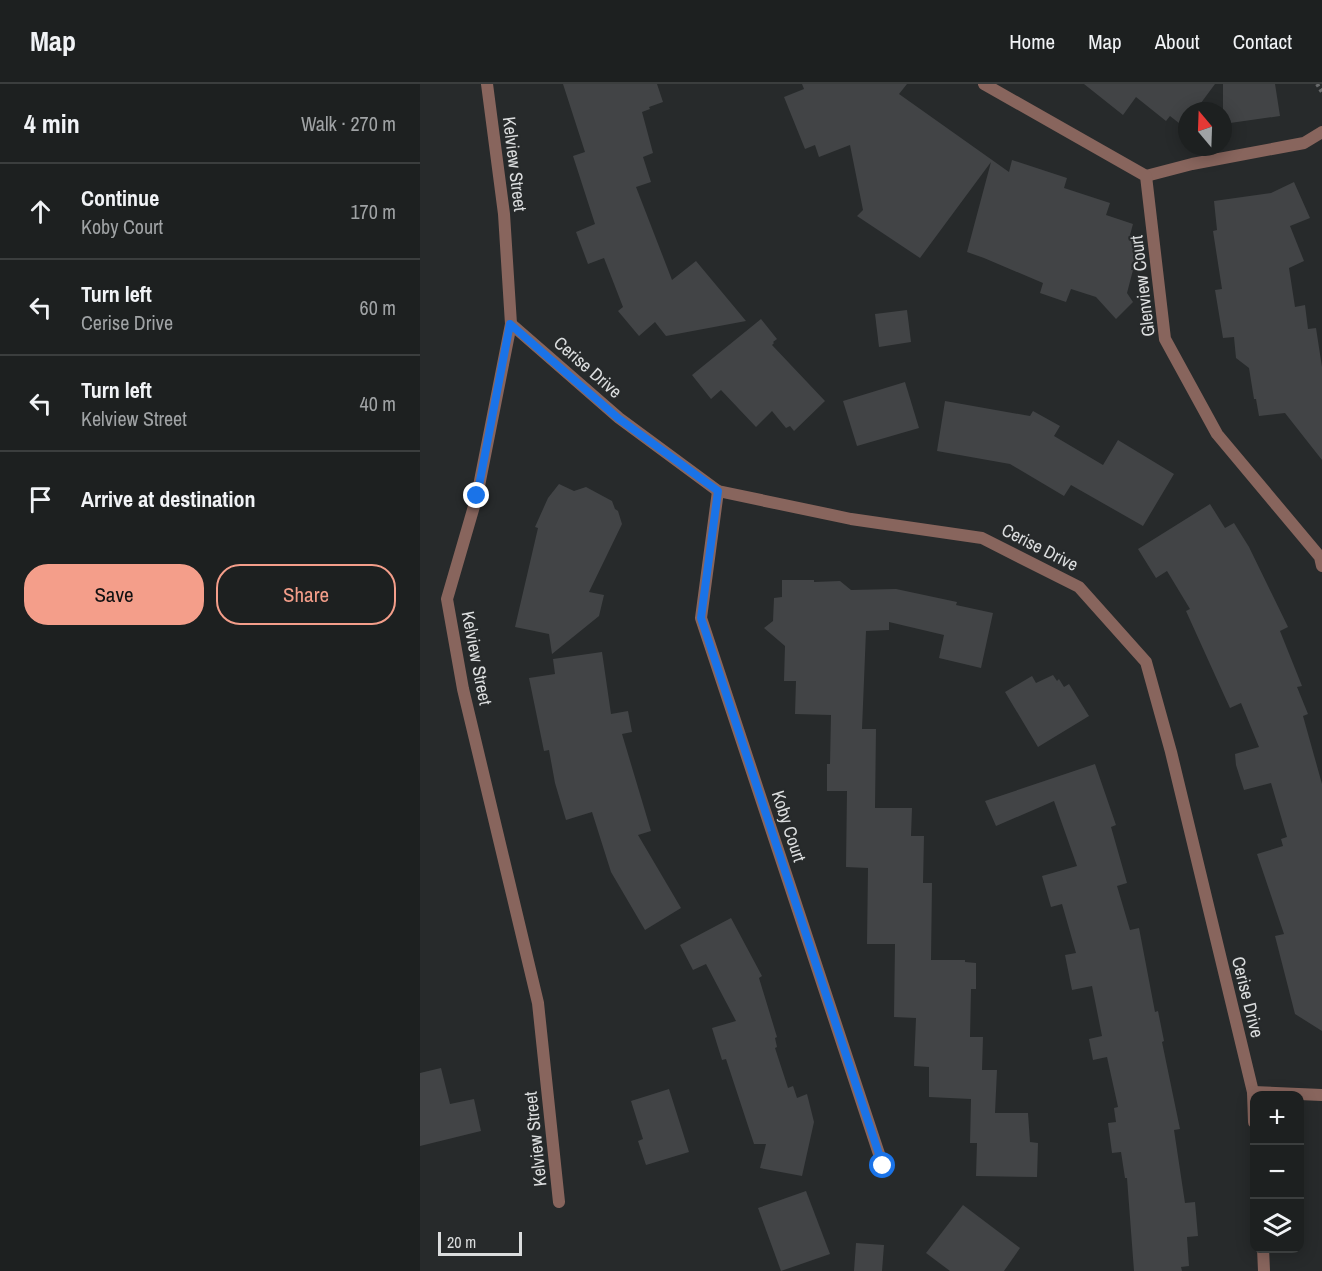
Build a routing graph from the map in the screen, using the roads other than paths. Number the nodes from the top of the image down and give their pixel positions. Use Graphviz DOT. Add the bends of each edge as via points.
graph roads {
  1 [pos="487,84"];
  2 [pos="984,84"];
  3 [pos="1322,132"];
  4 [pos="1146,176"];
  5 [pos="510,324"];
  6 [pos="718,491"];
  7 [pos="1322,566"];
  8 [pos="1252,1091"];
  9 [pos="1304,1094"];
  10 [pos="1322,1095"];
  11 [pos="883,1166"];
  12 [pos="559,1202"];
  13 [pos="1263,1253"];
  14 [pos="1264,1271"];
  1 -- 5 [label="street, Kelview Street" via="504,214"];
  2 -- 4 [label="street"];
  3 -- 4 [label="street" via="1304,143"];
  4 -- 7 [label="street, Glenview Court" via="1165,339 1216,434 1320,557"];
  5 -- 6 [label="street, Cerise Drive" via="618,418"];
  5 -- 12 [label="street, Kelview Street" via="477,496 447,599 463,689 538,1003"];
  6 -- 8 [label="street, Cerise Drive" via="851,519 982,538 1078,587 1094,603 1146,662"];
  6 -- 11 [label="street, Koby Court" via="701,618"];
  9 -- 10 [label="street"];
  13 -- 14 [label="street"];
}
